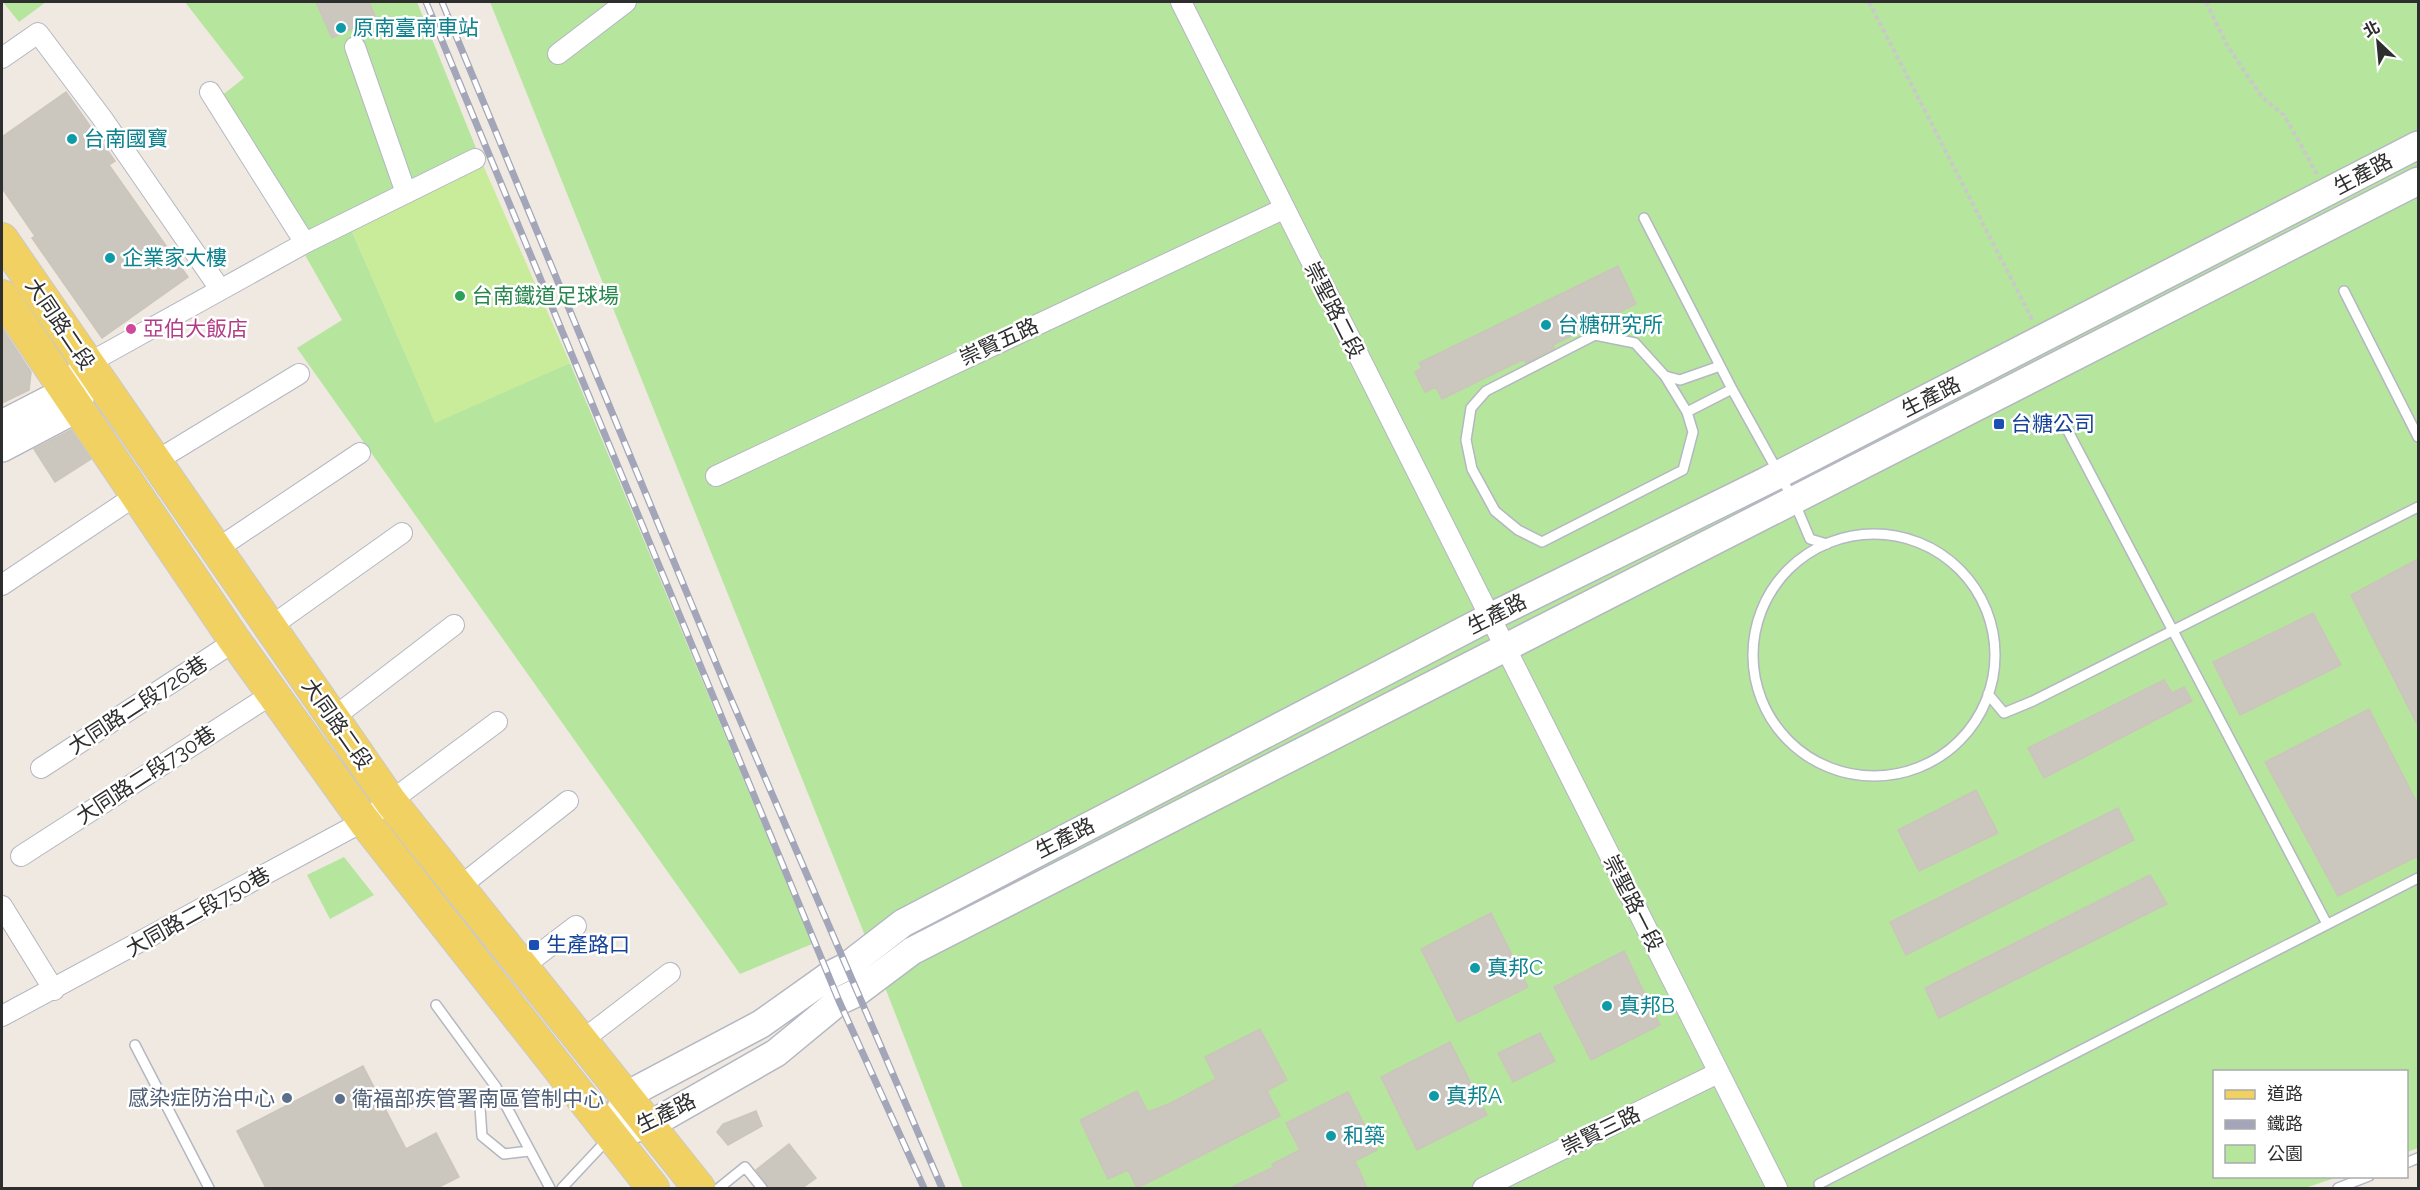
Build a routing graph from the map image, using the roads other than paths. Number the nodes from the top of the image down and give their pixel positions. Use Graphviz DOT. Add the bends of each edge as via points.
graph roads {
  1 [pos="626,2"];
  2 [pos="1181,2"];
  3 [pos="355,46"];
  4 [pos="558,54"];
  5 [pos="2,58"];
  6 [pos="210,92"];
  7 [pos="2418,145"];
  8 [pos="475,159"];
  9 [pos="2418,181"];
  10 [pos="406,193"];
  11 [pos="1283,209"];
  12 [pos="1644,218"];
  13 [pos="2,239"];
  14 [pos="305,243"];
  15 [pos="220,289"];
  16 [pos="2344,291"];
  17 [pos="6,312"];
  18 [pos="87,364"];
  19 [pos="1720,366"];
  20 [pos="299,374"];
  21 [pos="1665,376"];
  22 [pos="1732,389"];
  23 [pos="72,400"];
  24 [pos="1687,412"];
  25 [pos="2,424"];
  26 [pos="2068,431"];
  27 [pos="2418,437"];
  28 [pos="2,448"];
  29 [pos="360,453"];
  30 [pos="156,461"];
  31 [pos="1779,474"];
  32 [pos="717,476"];
  33 [pos="138,494"];
  34 [pos="1793,499"];
  35 [pos="2418,507"];
  36 [pos="402,533"];
  37 [pos="1827,544"];
  38 [pos="217,549"];
  39 [pos="2,585"];
  40 [pos="1490,617"];
  41 [pos="454,625"];
  42 [pos="270,627"];
  43 [pos="2174,630"];
  44 [pos="236,641"];
  45 [pos="1504,646"];
  46 [pos="272,694"];
  47 [pos="1988,694"];
  48 [pos="333,718"];
  49 [pos="497,722"];
  50 [pos="41,768"];
  51 [pos="568,801"];
  52 [pos="391,802"];
  53 [pos="364,821"];
  54 [pos="21,856"];
  55 [pos="2418,878"];
  56 [pos="458,888"];
  57 [pos="2,906"];
  58 [pos="2327,924"];
  59 [pos="576,926"];
  60 [pos="521,968"];
  61 [pos="670,973"];
  62 [pos="54,990"];
  63 [pos="436,1005"];
  64 [pos="2,1016"];
  65 [pos="580,1042"];
  66 [pos="135,1045"];
  67 [pos="1718,1073"];
  68 [pos="496,1087"];
  69 [pos="625,1096"];
  70 [pos="650,1125"];
  71 [pos="612,1135"];
  72 [pos="530,1151"];
  73 [pos="2364,1178"];
  74 [pos="1819,1184"];
  75 [pos="209,1188"];
  76 [pos="550,1188"];
  77 [pos="562,1188"];
  78 [pos="653,1188"];
  79 [pos="699,1188"];
  80 [pos="719,1188"];
  81 [pos="762,1188"];
  82 [pos="1484,1188"];
  83 [pos="1777,1188"];
  84 [pos="2337,1188"];
  1 -- 4 [label="street"];
  2 -- 11 [label="street, 崇聖路二段"];
  3 -- 10 [label="street"];
  5 -- 15 [label="street" via="38,33"];
  6 -- 14 [label="street"];
  7 -- 31 [label="street, 生產路"];
  8 -- 10 [label="street"];
  9 -- 34 [label="street, 生產路"];
  10 -- 14 [label="street"];
  11 -- 32 [label="street, 崇賢五路"];
  11 -- 40 [label="street, 崇聖路二段"];
  12 -- 19 [label="lane"];
  13 -- 18 [label="main road, 大同路二段"];
  14 -- 15 [label="street"];
  15 -- 18 [label="street"];
  16 -- 27 [label="lane"];
  17 -- 23 [label="main road, 大同路二段"];
  18 -- 23 [label="street"];
  18 -- 30 [label="main road, 大同路二段"];
  19 -- 21 [label="lane" via="1680,380"];
  19 -- 22 [label="lane"];
  20 -- 30 [label="street"];
  21 -- 24 [label="lane"];
  21 -- 24 [label="lane" via="1635,343 1595,335 1486,391 1471,408 1466,440 1472,469 1495,511 1518,530 1542,542 1683,470 1693,432"];
  22 -- 24 [label="lane"];
  22 -- 31 [label="lane"];
  23 -- 25 [label="street"];
  23 -- 28 [label="street"];
  23 -- 33 [label="main road, 大同路二段"];
  26 -- 43 [label="lane"];
  29 -- 38 [label="street"];
  30 -- 38 [label="main road, 大同路二段"];
  31 -- 34 [label="lane"];
  31 -- 40 [label="street, 生產路"];
  33 -- 39 [label="street"];
  33 -- 44 [label="main road, 大同路二段"];
  34 -- 37 [label="lane" via="1810,539"];
  34 -- 45 [label="street, 生產路"];
  35 -- 43 [label="lane"];
  36 -- 42 [label="street"];
  37 -- 47 [label="lane" via="1854,535 1893,535 1930,546 1961,570 1984,601 1995,638 1994,678"];
  37 -- 47 [label="lane" via="1784,573 1761,608 1752,648 1756,689 1765,708 1774,726 1804,755 1842,773 1873,776 1923,766 1956,745 1980,714"];
  38 -- 42 [label="main road, 大同路二段"];
  40 -- 45 [label="street, 崇聖路一段"];
  40 -- 69 [label="street, 生產路" via="903,923 761,1024"];
  41 -- 48 [label="street"];
  42 -- 48 [label="main road, 大同路二段"];
  43 -- 47 [label="lane" via="2004,713"];
  43 -- 58 [label="lane"];
  44 -- 46 [label="main road, 大同路二段"];
  44 -- 50 [label="street, 大同路二段726巷"];
  45 -- 67 [label="street, 崇聖路一段"];
  45 -- 70 [label="street, 生產路" via="912,951 856,993 839,1001 776,1053"];
  46 -- 53 [label="main road, 大同路二段"];
  46 -- 54 [label="street, 大同路二段730巷"];
  48 -- 52 [label="main road, 大同路二段"];
  49 -- 52 [label="street, 大同路二段750巷"];
  51 -- 56 [label="street"];
  52 -- 53 [label="street, 大同路二段750巷"];
  52 -- 56 [label="main road, 大同路二段"];
  53 -- 62 [label="street, 大同路二段750巷"];
  53 -- 71 [label="main road, 大同路二段"];
  55 -- 58 [label="lane"];
  56 -- 60 [label="main road, 大同路二段"];
  57 -- 62 [label="street"];
  58 -- 74 [label="lane"];
  59 -- 60 [label="street"];
  60 -- 65 [label="main road, 大同路二段"];
  61 -- 65 [label="street"];
  62 -- 64 [label="street, 大同路二段750巷"];
  63 -- 68 [label="lane"];
  65 -- 69 [label="main road, 大同路二段"];
  66 -- 75 [label="lane"];
  67 -- 82 [label="street, 崇賢三路"];
  67 -- 83 [label="street, 崇聖路一段"];
  68 -- 72 [label="lane"];
  68 -- 72 [label="lane" via="480,1107 482,1136 504,1154"];
  69 -- 70 [label="main road, 大同路二段"];
  69 -- 71 [label="street, 生產路"];
  70 -- 71 [label="street, 生產路"];
  70 -- 79 [label="main road, 大同路二段"];
  71 -- 77 [label="lane"];
  71 -- 78 [label="main road, 大同路二段"];
  72 -- 76 [label="lane"];
  73 -- 84 [label="lane"];
  80 -- 81 [label="lane" via="745,1167"];
}
